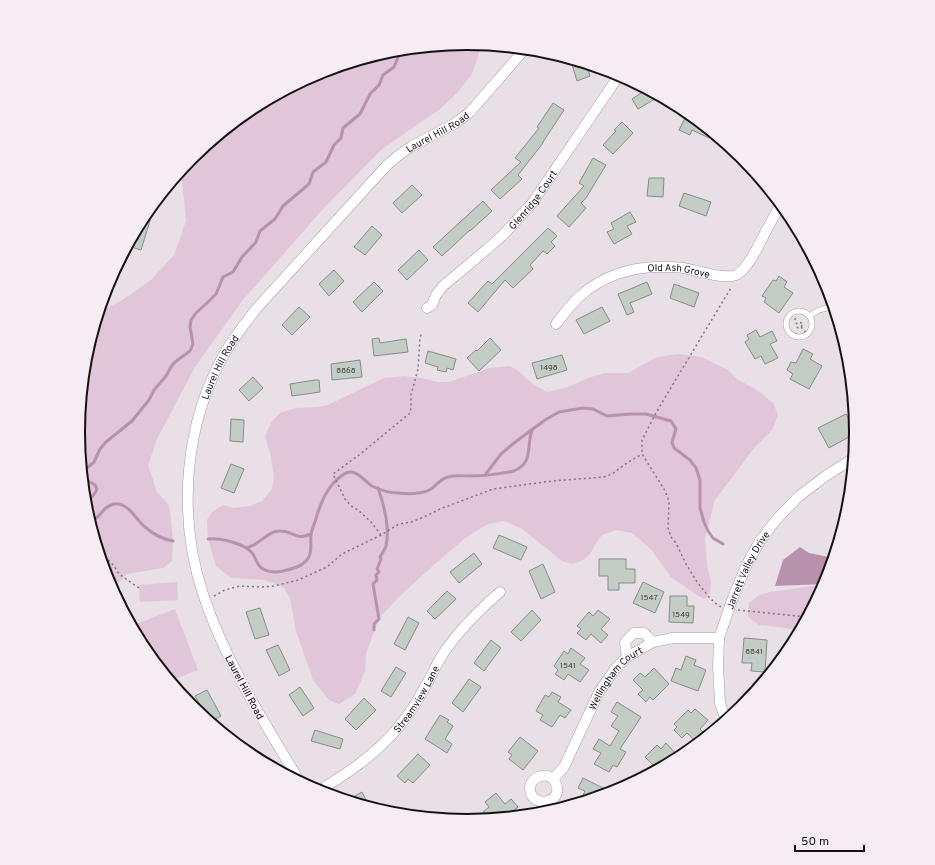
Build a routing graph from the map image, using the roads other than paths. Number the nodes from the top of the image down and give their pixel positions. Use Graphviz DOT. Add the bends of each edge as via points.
graph roads {
  1 [pos="521,54"];
  2 [pos="616,80"];
  3 [pos="778,209"];
  4 [pos="829,307"];
  5 [pos="427,308"];
  6 [pos="809,316"];
  7 [pos="556,324"];
  8 [pos="849,461"];
  9 [pos="500,592"];
  10 [pos="719,638"];
  11 [pos="653,642"];
  12 [pos="627,657"];
  13 [pos="724,716"];
  14 [pos="296,775"];
  15 [pos="553,779"];
  16 [pos="325,787"];
  1 -- 14 [label="street, Laurel Hill Road" via="470,112 406,151 382,171 240,329 226,351 206,394 192,444 188,490 190,538 199,579 220,637 244,688"];
  2 -- 5 [label="street, Glenridge Court" via="533,202 503,235 443,286 432,305"];
  3 -- 7 [label="street, Old Ash Grove" via="751,259 736,275 726,277 673,267 627,270 588,289"];
  4 -- 6 [label="lane"];
  6 -- 6 [label="lane" via="804,312 792,314 787,323 791,334 797,337 807,334 812,328"];
  8 -- 10 [label="street, Jarrett Valley Drive" via="798,497 760,541 747,564"];
  9 -- 16 [label="street, Streamview Lane" via="460,631 440,659 411,711 395,731 366,759"];
  10 -- 11 [label="street, Wellingham Court" via="673,638"];
  10 -- 13 [label="street, Jarrett Valley Drive" via="720,703"];
  11 -- 12 [label="street, Wellingham Court"];
  11 -- 12 [label="street" via="644,633 634,633 625,642"];
  12 -- 15 [label="street, Wellingham Court" via="599,692 564,767"];
}
